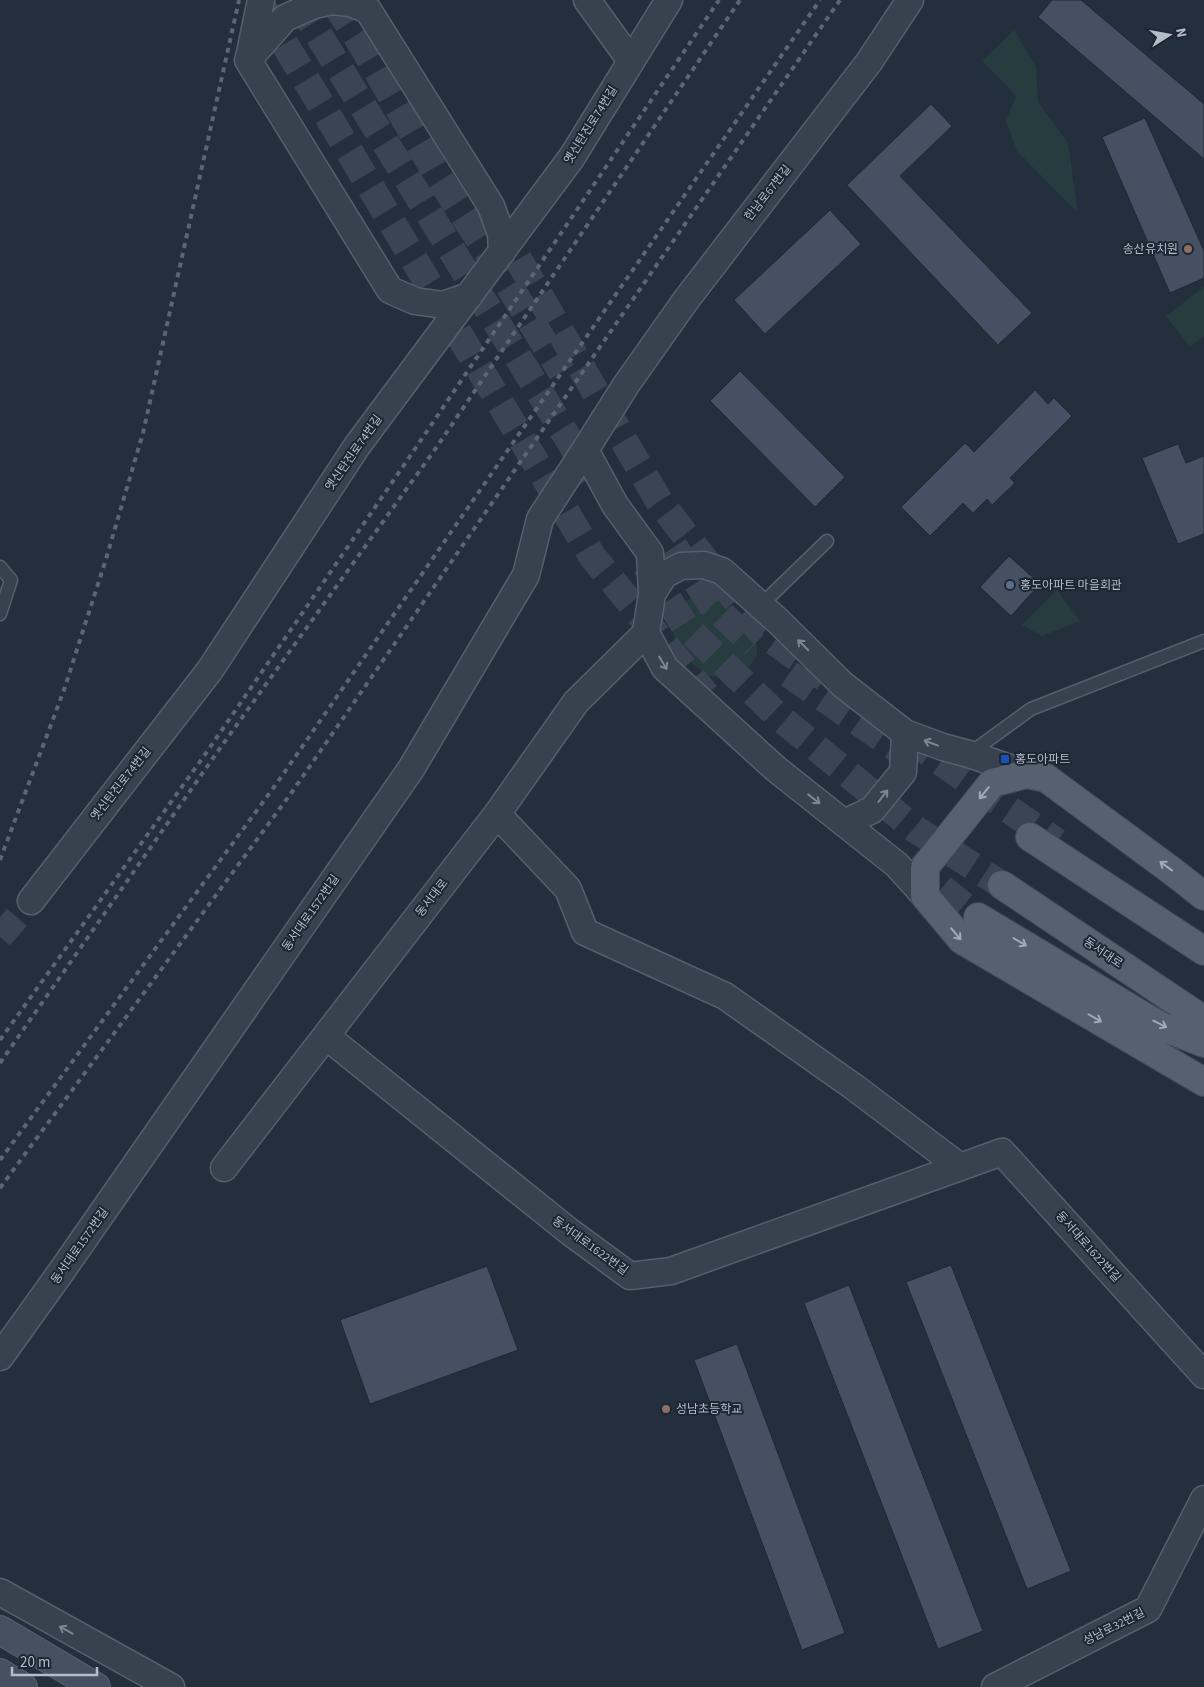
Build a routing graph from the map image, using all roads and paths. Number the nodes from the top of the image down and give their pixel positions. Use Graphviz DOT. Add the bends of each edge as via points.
graph roads {
  1 [pos="261,0"];
  2 [pos="587,0"];
  3 [pos="669,0"];
  4 [pos="910,0"];
  5 [pos="365,5"];
  6 [pos="248,60"];
  7 [pos="631,61"];
  8 [pos="502,252"];
  9 [pos="469,296"];
  10 [pos="586,450"];
  11 [pos="827,541"];
  12 [pos="650,553"];
  13 [pos="681,566"];
  14 [pos="0,567"];
  15 [pos="652,594"];
  16 [pos="761,605"];
  17 [pos="0,614"];
  18 [pos="646,633"];
  19 [pos="1204,641"];
  20 [pos="904,733"];
  21 [pos="969,754"];
  22 [pos="1027,774"];
  23 [pos="497,814"];
  24 [pos="844,823"];
  25 [pos="1030,838"];
  26 [pos="1057,842"];
  27 [pos="1002,886"];
  28 [pos="925,896"];
  29 [pos="1204,896"];
  30 [pos="30,900"];
  31 [pos="978,917"];
  32 [pos="1204,946"];
  33 [pos="1204,951"];
  34 [pos="1204,1020"];
  35 [pos="326,1036"];
  36 [pos="1204,1043"];
  37 [pos="1204,1082"];
  38 [pos="960,1167"];
  39 [pos="224,1168"];
  40 [pos="0,1357"];
  41 [pos="1204,1375"];
  42 [pos="1204,1499"];
  43 [pos="0,1592"];
  44 [pos="0,1630"];
  45 [pos="0,1673"];
  46 [pos="23,1687"];
  47 [pos="96,1687"];
  48 [pos="171,1687"];
  49 [pos="995,1687"];
  1 -- 6 [label="street"];
  2 -- 7 [label="street"];
  3 -- 7 [label="street, 옛신탄진로74번길"];
  4 -- 10 [label="street, 한남로67번길" via="869,62 686,300 626,385"];
  5 -- 6 [label="street" via="332,0 285,18"];
  5 -- 8 [label="street" via="491,206 501,234"];
  6 -- 9 [label="street" via="390,290 415,301 443,305"];
  7 -- 8 [label="street, 옛신탄진로74번길" via="572,157"];
  8 -- 9 [label="street, 옛신탄진로74번길"];
  9 -- 30 [label="street, 옛신탄진로74번길" via="357,446 210,670"];
  10 -- 12 [label="street" via="615,505"];
  10 -- 40 [label="street, 동서대로1572번길" via="540,520 526,575 411,769"];
  11 -- 16 [label="lane"];
  12 -- 13 [label="street"];
  12 -- 15 [label="street"];
  13 -- 15 [label="street" via="664,575"];
  13 -- 16 [label="street" via="704,566 722,571"];
  14 -- 17 [label="lane" via="11,580"];
  15 -- 18 [label="street"];
  20 -- 16 [label="street, one-way" via="843,685"];
  18 -- 23 [label="street, 동서대로" via="576,702"];
  18 -- 24 [label="street, one-way" via="665,668 776,769"];
  19 -- 21 [label="lane" via="1031,709"];
  21 -- 20 [label="street, one-way"];
  24 -- 20 [label="street, one-way" via="872,810 902,772"];
  21 -- 22 [label="street"];
  22 -- 28 [label="main road, one-way" via="992,783 925,867"];
  29 -- 22 [label="main road, one-way" via="1046,778"];
  23 -- 35 [label="street, 동서대로"];
  23 -- 38 [label="street" via="568,889 584,932 725,996"];
  24 -- 28 [label="street" via="897,865"];
  25 -- 33 [label="main road"];
  26 -- 32 [label="main road"];
  27 -- 34 [label="main road, 동서대로"];
  28 -- 37 [label="main road, one-way" via="962,940"];
  31 -- 36 [label="main road, one-way" via="1160,1026"];
  35 -- 38 [label="street, 동서대로1622번길" via="570,1232 630,1276 672,1271"];
  35 -- 39 [label="street, 동서대로"];
  38 -- 41 [label="street, 동서대로1622번길" via="1002,1152"];
  42 -- 49 [label="street, 성남로32번길" via="1148,1609"];
  48 -- 43 [label="street, one-way"];
  44 -- 47 [label="main road"];
  45 -- 46 [label="main road"];
}
